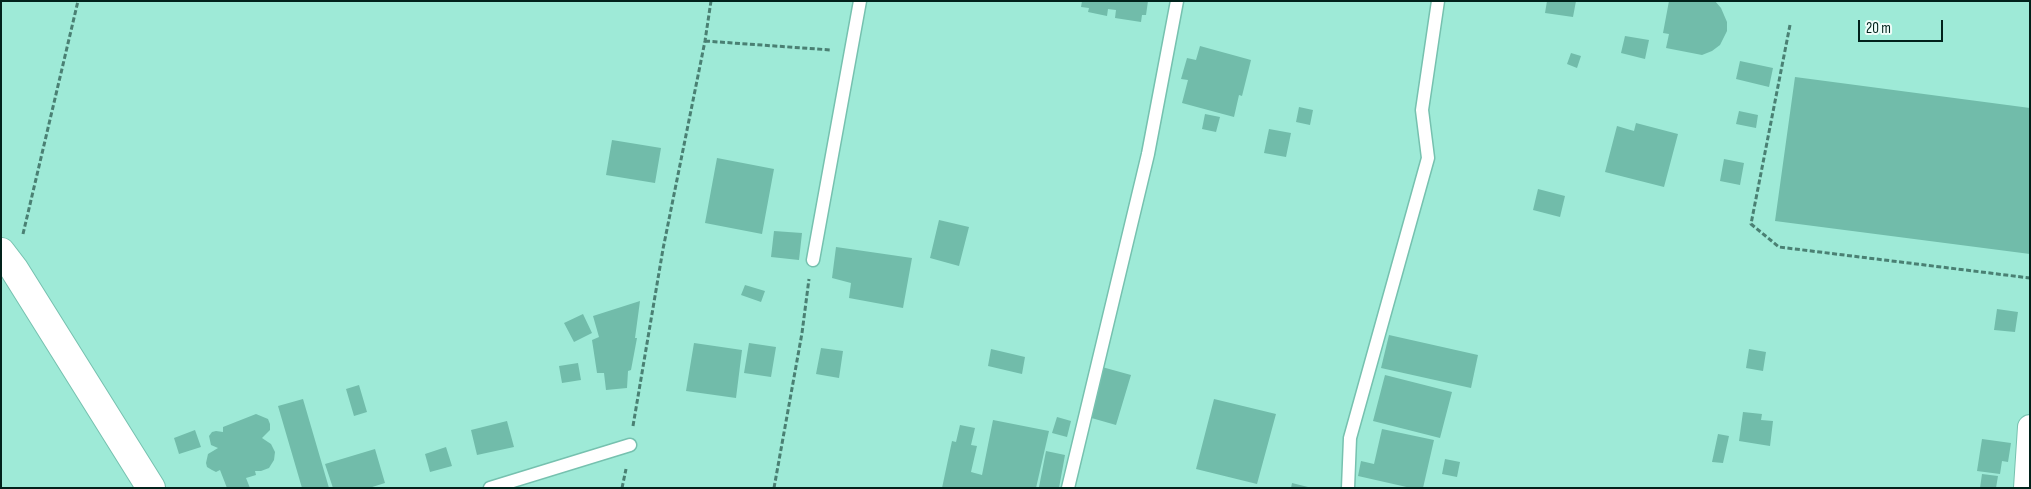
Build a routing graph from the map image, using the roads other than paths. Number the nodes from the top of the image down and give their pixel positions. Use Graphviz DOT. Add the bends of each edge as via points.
graph roads {
  1 [pos="860,1"];
  2 [pos="1177,1"];
  3 [pos="1438,1"];
  4 [pos="8,260"];
  5 [pos="813,260"];
  6 [pos="2030,427"];
  7 [pos="630,445"];
  8 [pos="151,488"];
  9 [pos="490,488"];
  10 [pos="1068,488"];
  11 [pos="1348,488"];
  12 [pos="2026,488"];
  1 -- 5 [label="lane"];
  2 -- 10 [label="lane" via="1148,154"];
  3 -- 11 [label="lane" via="1422,110 1428,158 1350,438"];
  4 -- 8 [label="street"];
  6 -- 12 [label="street"];
  7 -- 9 [label="lane"];
}
